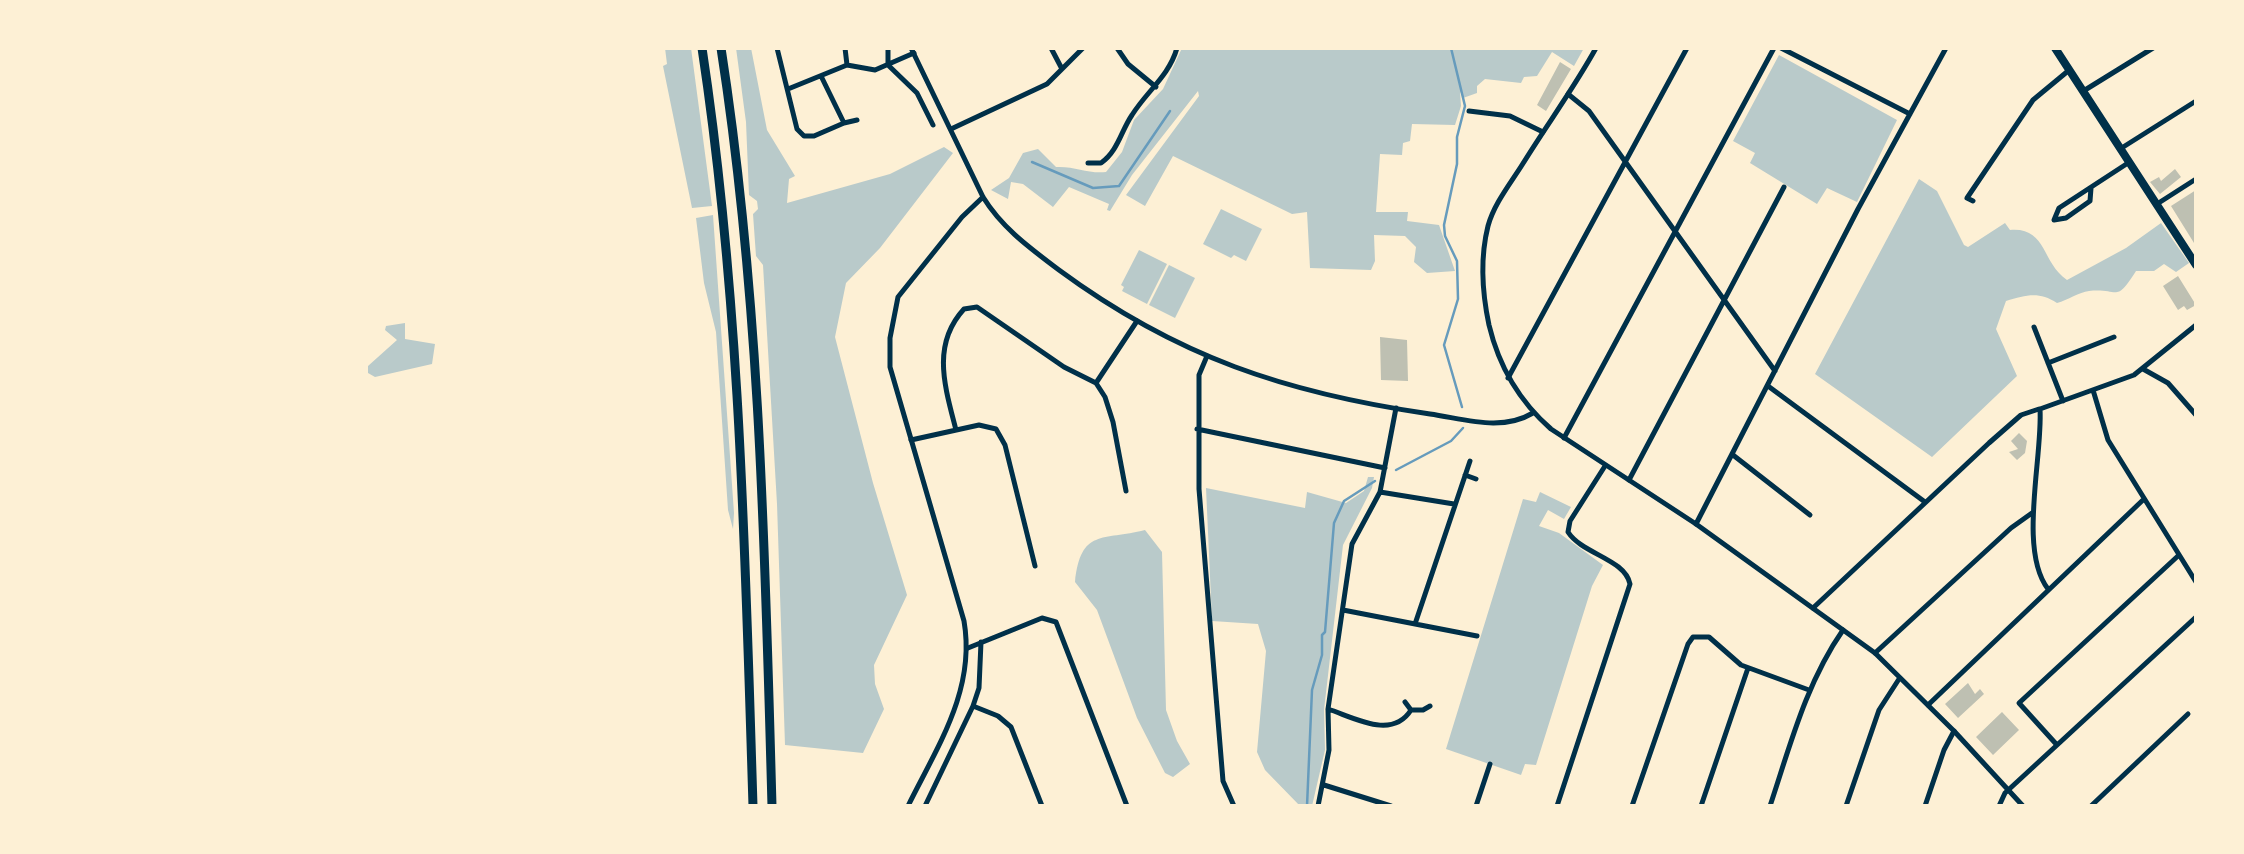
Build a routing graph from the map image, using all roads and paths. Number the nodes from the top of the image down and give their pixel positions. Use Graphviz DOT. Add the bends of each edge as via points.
graph roads {
  1 [pos="702,48"];
  2 [pos="722,48"];
  3 [pos="776,48"];
  4 [pos="845,48"];
  5 [pos="888,48"];
  6 [pos="1051,48"];
  7 [pos="1083,48"];
  8 [pos="1116,48"];
  9 [pos="1177,48"];
  10 [pos="1596,48"];
  11 [pos="1687,48"];
  12 [pos="1778,48"];
  13 [pos="1946,48"];
  14 [pos="2055,48"];
  15 [pos="2153,48"];
  16 [pos="912,50"];
  17 [pos="847,65"];
  18 [pos="888,65"];
  19 [pos="1062,69"];
  20 [pos="2071,69"];
  21 [pos="822,78"];
  22 [pos="1156,87"];
  23 [pos="788,89"];
  24 [pos="2085,90"];
  25 [pos="1568,94"];
  26 [pos="2196,100"];
  27 [pos="1469,111"];
  28 [pos="1910,114"];
  29 [pos="857,120"];
  30 [pos="844,124"];
  31 [pos="933,125"];
  32 [pos="950,129"];
  33 [pos="1542,132"];
  34 [pos="2120,149"];
  35 [pos="1625,160"];
  36 [pos="1088,163"];
  37 [pos="2128,163"];
  38 [pos="2196,179"];
  39 [pos="1784,186"];
  40 [pos="2091,188"];
  41 [pos="982,197"];
  42 [pos="1973,202"];
  43 [pos="2155,206"];
  44 [pos="1674,230"];
  45 [pos="2195,259"];
  46 [pos="1724,300"];
  47 [pos="1138,321"];
  48 [pos="2196,325"];
  49 [pos="2034,327"];
  50 [pos="2114,337"];
  51 [pos="1207,356"];
  52 [pos="2048,363"];
  53 [pos="2143,369"];
  54 [pos="1775,371"];
  55 [pos="1508,378"];
  56 [pos="1096,383"];
  57 [pos="1768,386"];
  58 [pos="2093,390"];
  59 [pos="2063,400"];
  60 [pos="1396,408"];
  61 [pos="2040,408"];
  62 [pos="1533,413"];
  63 [pos="2196,415"];
  64 [pos="1197,429"];
  65 [pos="956,430"];
  66 [pos="1564,438"];
  67 [pos="910,440"];
  68 [pos="1732,455"];
  69 [pos="1470,461"];
  70 [pos="1605,466"];
  71 [pos="1386,468"];
  72 [pos="1465,475"];
  73 [pos="1476,479"];
  74 [pos="1628,480"];
  75 [pos="1126,492"];
  76 [pos="1380,492"];
  77 [pos="2144,499"];
  78 [pos="1925,502"];
  79 [pos="1454,504"];
  80 [pos="2032,513"];
  81 [pos="1810,515"];
  82 [pos="1696,524"];
  83 [pos="2180,555"];
  84 [pos="1035,566"];
  85 [pos="2196,582"];
  86 [pos="2048,590"];
  87 [pos="1813,608"];
  88 [pos="1343,610"];
  89 [pos="2196,617"];
  90 [pos="1415,624"];
  91 [pos="1843,630"];
  92 [pos="1478,636"];
  93 [pos="981,642"];
  94 [pos="968,648"];
  95 [pos="1875,653"];
  96 [pos="967,666"];
  97 [pos="981,668"];
  98 [pos="1748,668"];
  99 [pos="1899,679"];
  100 [pos="1810,690"];
  101 [pos="1406,702"];
  102 [pos="1928,705"];
  103 [pos="973,706"];
  104 [pos="1430,706"];
  105 [pos="1328,709"];
  106 [pos="1410,710"];
  107 [pos="2188,714"];
  108 [pos="1954,732"];
  109 [pos="2057,746"];
  110 [pos="1490,764"];
  111 [pos="1324,785"];
  112 [pos="2008,790"];
  113 [pos="753,806"];
  114 [pos="772,806"];
  115 [pos="908,806"];
  116 [pos="925,806"];
  117 [pos="1042,806"];
  118 [pos="1127,806"];
  119 [pos="1234,806"];
  120 [pos="1318,806"];
  121 [pos="1391,806"];
  122 [pos="1476,806"];
  123 [pos="1557,806"];
  124 [pos="1632,806"];
  125 [pos="1701,806"];
  126 [pos="1770,806"];
  127 [pos="1846,806"];
  128 [pos="1924,806"];
  129 [pos="1998,806"];
  130 [pos="2023,806"];
  131 [pos="2091,806"];
  1 -- 113 [label="highway" via="738,373"];
  2 -- 114 [label="highway" via="758,390"];
  3 -- 23 [label="street"];
  4 -- 17 [label="street"];
  5 -- 18 [label="street"];
  6 -- 19 [label="street"];
  7 -- 19 [label="street"];
  8 -- 22 [label="street"];
  9 -- 22 [label="street"];
  10 -- 25 [label="street"];
  11 -- 35 [label="street"];
  12 -- 28 [label="street"];
  12 -- 44 [label="street"];
  13 -- 28 [label="street"];
  14 -- 20 [label="main road"];
  15 -- 24 [label="street"];
  16 -- 18 [label="street"];
  16 -- 32 [label="street"];
  17 -- 18 [label="street" via="866,71"];
  17 -- 21 [label="street"];
  18 -- 31 [label="street" via="917,93"];
  19 -- 32 [label="street" via="1043,86"];
  20 -- 24 [label="main road"];
  20 -- 42 [label="street" via="2034,100 1966,198"];
  21 -- 23 [label="street"];
  21 -- 30 [label="street"];
  22 -- 36 [label="street" via="1132,114 1112,154"];
  23 -- 30 [label="street" via="802,134"];
  24 -- 34 [label="main road"];
  25 -- 33 [label="street"];
  25 -- 35 [label="street"];
  26 -- 34 [label="street"];
  27 -- 33 [label="street" via="1510,116"];
  28 -- 54 [label="street"];
  29 -- 30 [label="street"];
  32 -- 41 [label="street"];
  33 -- 55 [label="street" via="1488,224 1482,273 1487,313"];
  34 -- 37 [label="main road"];
  35 -- 44 [label="street"];
  35 -- 55 [label="street"];
  37 -- 40 [label="street"];
  37 -- 43 [label="main road"];
  38 -- 43 [label="street"];
  39 -- 46 [label="street"];
  40 -- 40 [label="street" via="2090,201 2054,220 2058,208"];
  41 -- 47 [label="street" via="1014,235"];
  41 -- 67 [label="street" via="898,298 892,318 890,367"];
  43 -- 45 [label="main road"];
  44 -- 46 [label="street"];
  44 -- 66 [label="street"];
  46 -- 54 [label="street"];
  46 -- 74 [label="street"];
  47 -- 51 [label="street"];
  47 -- 56 [label="street"];
  48 -- 53 [label="street"];
  49 -- 52 [label="street"];
  50 -- 52 [label="street"];
  51 -- 60 [label="street" via="1280,384"];
  51 -- 64 [label="street" via="1199,374"];
  52 -- 59 [label="street"];
  53 -- 58 [label="street"];
  53 -- 63 [label="street" via="2168,383"];
  54 -- 57 [label="street"];
  55 -- 62 [label="street"];
  56 -- 65 [label="street" via="977,307 964,309 942,353"];
  56 -- 75 [label="street" via="1112,422"];
  57 -- 68 [label="street"];
  57 -- 78 [label="street"];
  58 -- 59 [label="street"];
  58 -- 77 [label="street" via="2108,440"];
  59 -- 61 [label="street"];
  60 -- 62 [label="street" via="1503,424"];
  60 -- 71 [label="street"];
  61 -- 78 [label="street" via="2021,416"];
  61 -- 80 [label="street"];
  62 -- 66 [label="street"];
  64 -- 71 [label="street"];
  64 -- 119 [label="street" via="1222,781"];
  65 -- 67 [label="street"];
  65 -- 84 [label="street" via="996,429"];
  66 -- 70 [label="street"];
  67 -- 94 [label="street"];
  68 -- 81 [label="street"];
  68 -- 82 [label="street"];
  69 -- 72 [label="street"];
  70 -- 74 [label="street"];
  70 -- 123 [label="street" via="1568,532 1629,576 1630,584"];
  71 -- 76 [label="street"];
  72 -- 73 [label="street"];
  72 -- 79 [label="street"];
  74 -- 82 [label="street"];
  76 -- 79 [label="street"];
  76 -- 88 [label="street" via="1352,544"];
  77 -- 83 [label="street"];
  77 -- 86 [label="street"];
  78 -- 87 [label="street"];
  79 -- 90 [label="street"];
  80 -- 86 [label="street"];
  80 -- 95 [label="street"];
  82 -- 87 [label="street"];
  83 -- 85 [label="street"];
  83 -- 109 [label="street" via="2019,703"];
  86 -- 102 [label="street"];
  87 -- 91 [label="street"];
  88 -- 90 [label="street"];
  88 -- 105 [label="street"];
  89 -- 109 [label="street"];
  90 -- 92 [label="street"];
  91 -- 95 [label="street"];
  91 -- 100 [label="street"];
  93 -- 94 [label="street"];
  93 -- 97 [label="street"];
  93 -- 118 [label="street" via="1042,618 1056,622"];
  94 -- 96 [label="street"];
  95 -- 99 [label="street"];
  96 -- 97 [label="street"];
  96 -- 115 [label="street" via="958,703"];
  97 -- 103 [label="street"];
  98 -- 100 [label="street"];
  98 -- 124 [label="street" via="1710,637 1693,637"];
  98 -- 125 [label="street"];
  99 -- 102 [label="street"];
  99 -- 127 [label="street" via="1878,710"];
  100 -- 126 [label="street"];
  101 -- 106 [label="street"];
  102 -- 108 [label="street"];
  103 -- 116 [label="street"];
  103 -- 117 [label="street" via="1011,727"];
  104 -- 106 [label="street"];
  105 -- 106 [label="street" via="1396,726"];
  105 -- 111 [label="street"];
  107 -- 131 [label="street"];
  108 -- 112 [label="street"];
  108 -- 128 [label="street"];
  109 -- 112 [label="street"];
  110 -- 122 [label="street"];
  111 -- 120 [label="street"];
  111 -- 121 [label="street"];
  112 -- 129 [label="street"];
  112 -- 130 [label="street"];
}
